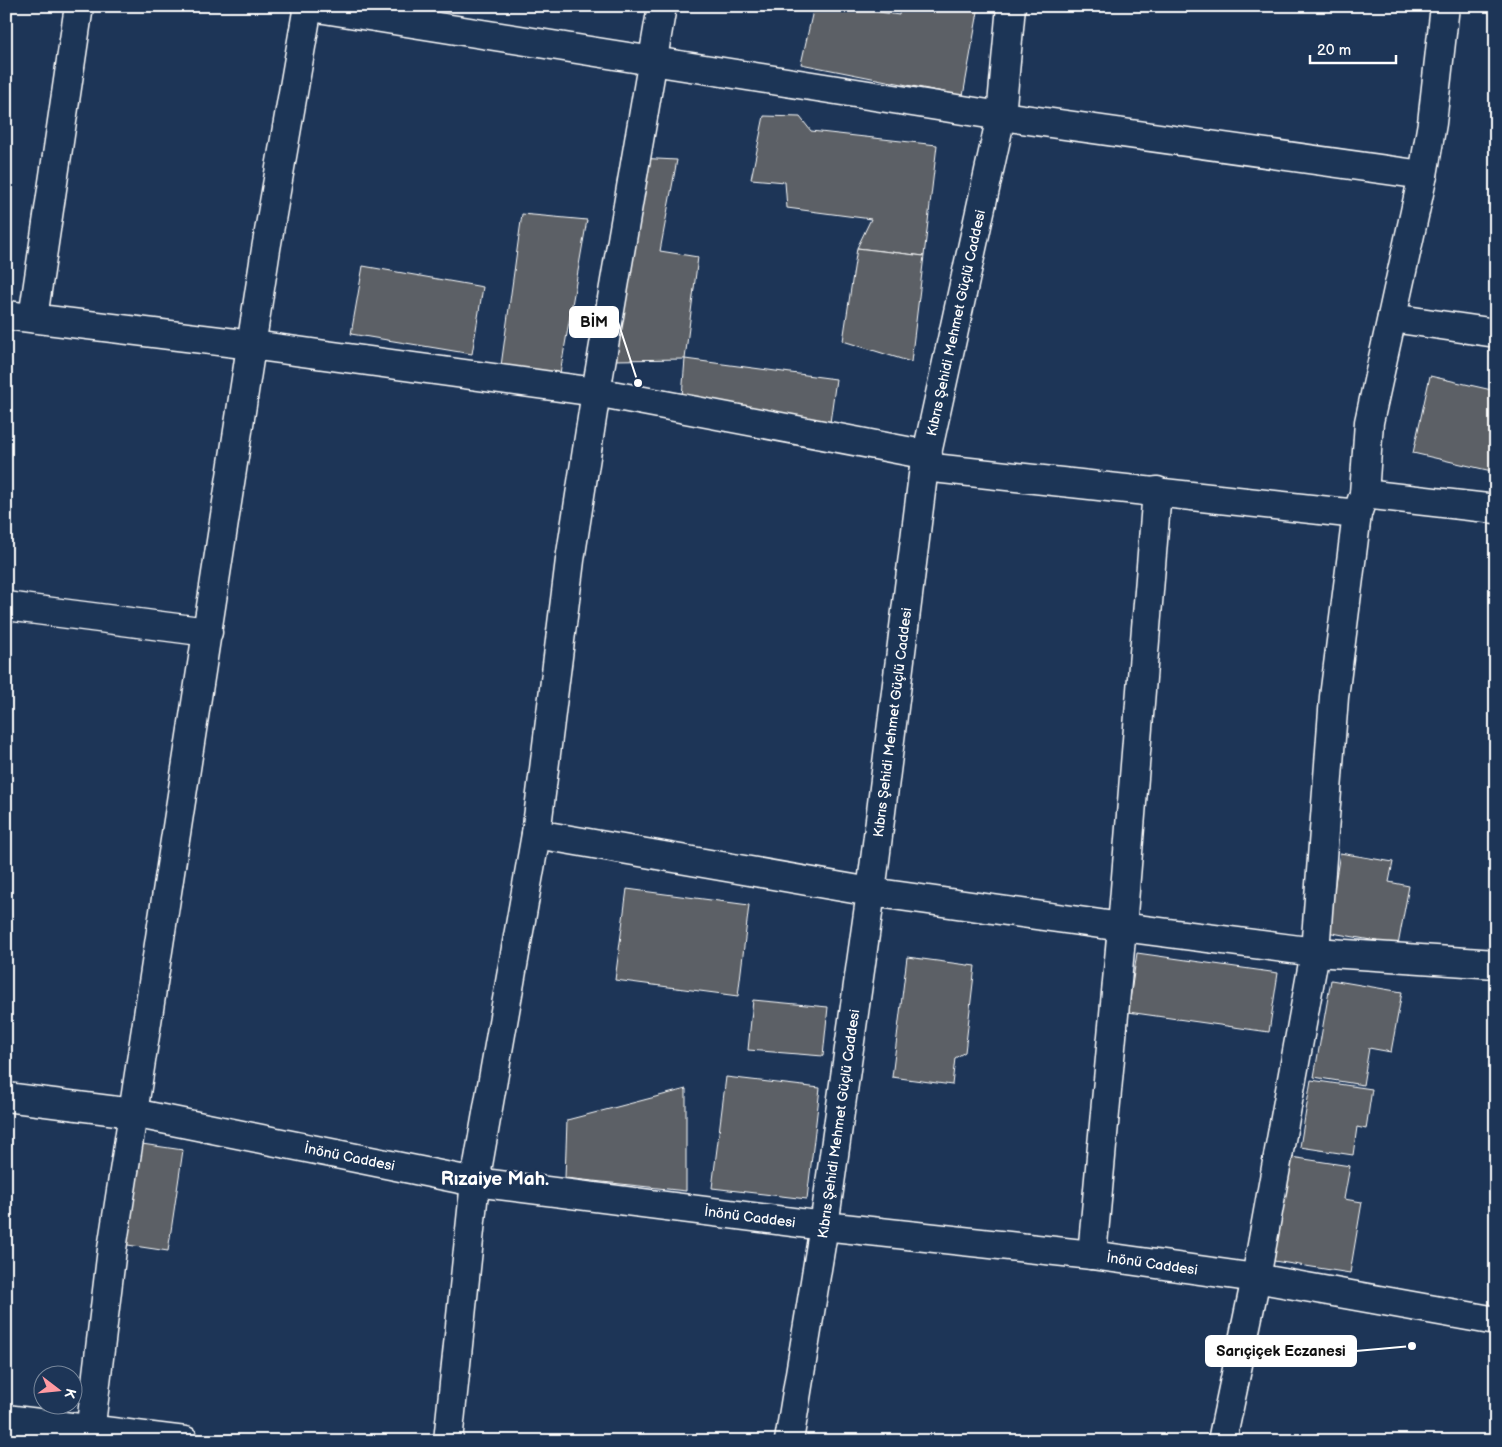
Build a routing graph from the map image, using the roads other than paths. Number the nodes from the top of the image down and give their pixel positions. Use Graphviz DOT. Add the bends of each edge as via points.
graph roads {
  1 [pos="79,6"];
  2 [pos="307,6"];
  3 [pos="662,6"];
  4 [pos="1011,6"];
  5 [pos="1445,6"];
  6 [pos="654,60"];
  7 [pos="1001,116"];
  8 [pos="1423,175"];
  9 [pos="6,314"];
  10 [pos="34,318"];
  11 [pos="1392,318"];
  12 [pos="1496,333"];
  13 [pos="252,344"];
  14 [pos="596,392"];
  15 [pos="926,461"];
  16 [pos="1157,491"];
  17 [pos="1361,504"];
  18 [pos="1496,509"];
  19 [pos="6,606"];
  20 [pos="208,632"];
  21 [pos="536,834"];
  22 [pos="871,892"];
  23 [pos="1122,927"];
  24 [pos="1315,952"];
  25 [pos="1496,964"];
  26 [pos="6,1097"];
  27 [pos="133,1113"];
  28 [pos="475,1182"];
  29 [pos="824,1226"];
  30 [pos="1092,1255"];
  31 [pos="1256,1278"];
  32 [pos="1496,1321"];
  33 [pos="6,1419"];
  34 [pos="90,1435"];
  35 [pos="185,1441"];
  36 [pos="448,1441"];
  37 [pos="789,1441"];
  38 [pos="1222,1441"];
  1 -- 10 [label="street"];
  2 -- 6 [label="street"];
  2 -- 13 [label="street"];
  3 -- 6 [label="street"];
  4 -- 7 [label="street, Kıbrıs Şehidi Mehmet Güçlü Caddesi"];
  5 -- 8 [label="street"];
  6 -- 7 [label="street"];
  6 -- 14 [label="street"];
  7 -- 8 [label="street"];
  7 -- 15 [label="street, Kıbrıs Şehidi Mehmet Güçlü Caddesi"];
  8 -- 11 [label="street"];
  9 -- 10 [label="street"];
  10 -- 13 [label="street"];
  11 -- 12 [label="street"];
  11 -- 17 [label="street" via="1369,422"];
  13 -- 14 [label="street"];
  13 -- 20 [label="street"];
  14 -- 15 [label="street"];
  14 -- 21 [label="street" via="570,560"];
  15 -- 16 [label="street"];
  15 -- 22 [label="street, Kıbrıs Şehidi Mehmet Güçlü Caddesi"];
  16 -- 17 [label="street"];
  16 -- 23 [label="street"];
  17 -- 18 [label="street"];
  17 -- 24 [label="street" via="1334,696"];
  19 -- 20 [label="street"];
  20 -- 27 [label="street"];
  21 -- 22 [label="street"];
  21 -- 28 [label="street"];
  22 -- 23 [label="street"];
  22 -- 29 [label="street, Kıbrıs Şehidi Mehmet Güçlü Caddesi"];
  23 -- 24 [label="street"];
  23 -- 30 [label="street"];
  24 -- 25 [label="street"];
  24 -- 31 [label="street"];
  26 -- 27 [label="street, İnönü Caddesi"];
  27 -- 28 [label="street, İnönü Caddesi"];
  27 -- 34 [label="street" via="112,1249"];
  28 -- 29 [label="street, İnönü Caddesi"];
  28 -- 36 [label="street"];
  29 -- 30 [label="street, İnönü Caddesi"];
  29 -- 37 [label="street, Kıbrıs Şehidi Mehmet Güçlü Caddesi"];
  30 -- 31 [label="street, İnönü Caddesi"];
  31 -- 32 [label="street, İnönü Caddesi"];
  31 -- 38 [label="street"];
  33 -- 34 [label="street"];
  34 -- 35 [label="street"];
}
